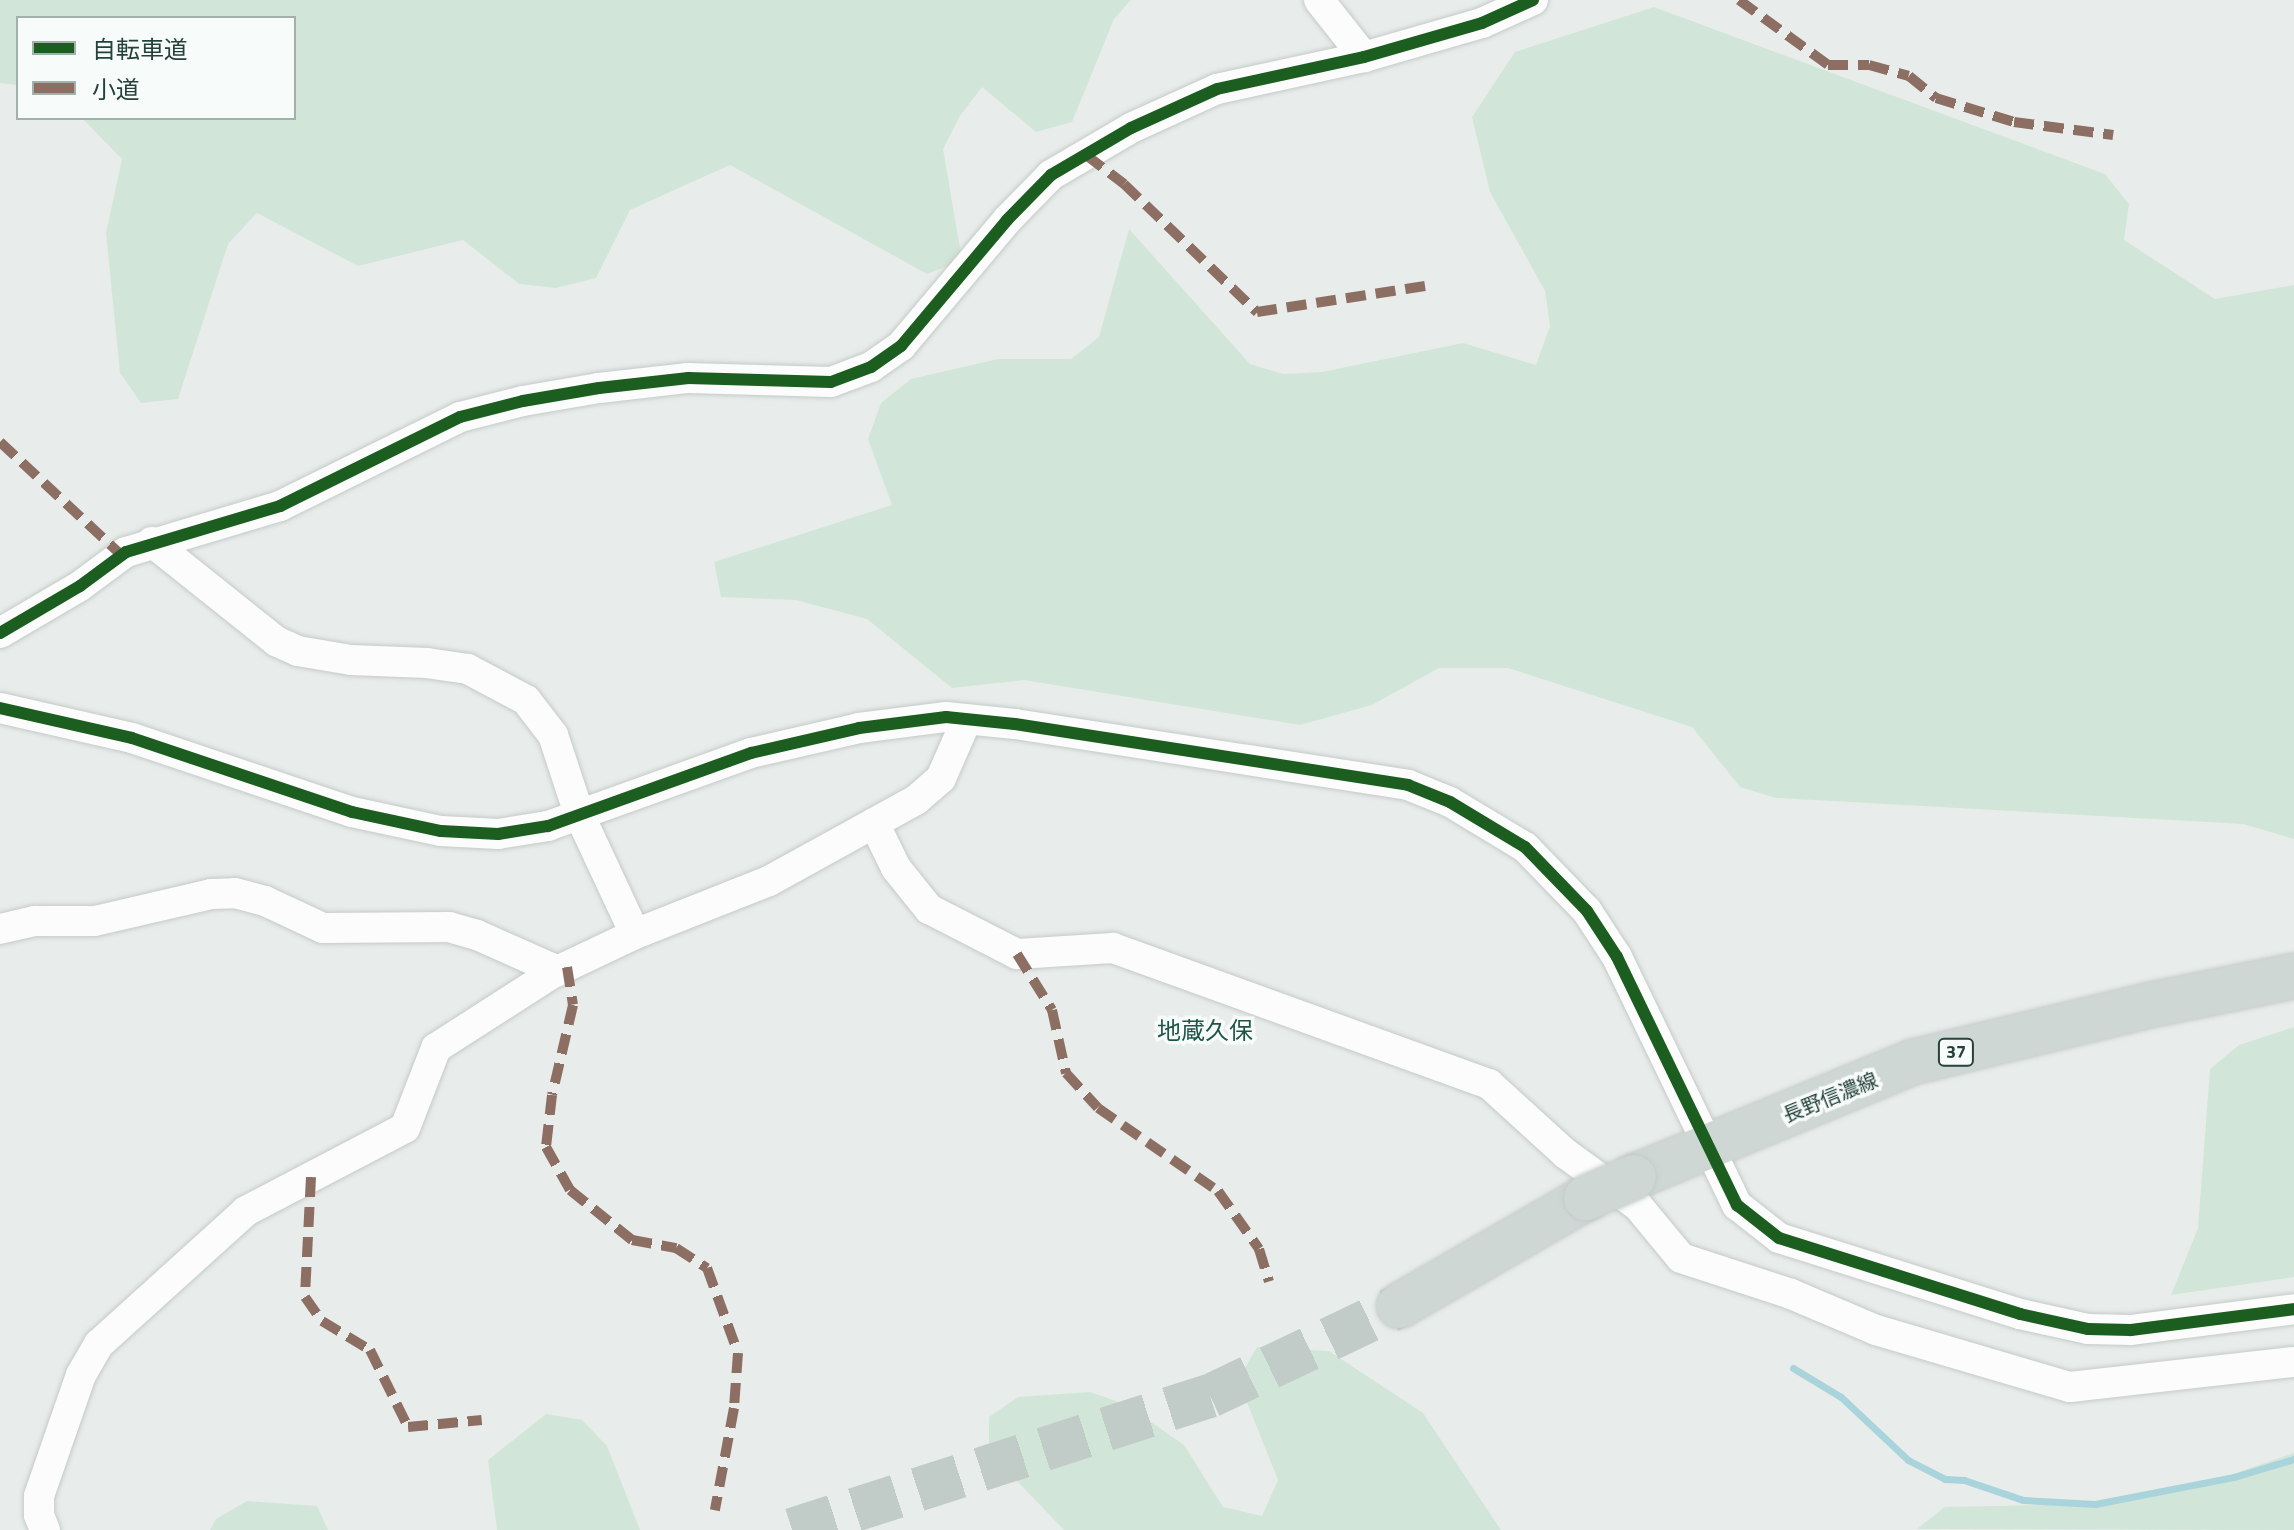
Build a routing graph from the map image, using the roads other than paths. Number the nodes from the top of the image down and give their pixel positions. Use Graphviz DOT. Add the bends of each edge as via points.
graph roads {
  1 [pos="1319,0"];
  2 [pos="1533,0"];
  3 [pos="1364,57"];
  4 [pos="152,542"];
  5 [pos="0,633"];
  6 [pos="0,708"];
  7 [pos="967,719"];
  8 [pos="579,814"];
  9 [pos="874,823"];
  10 [pos="0,929"];
  11 [pos="635,934"];
  12 [pos="558,971"];
  13 [pos="2294,976"];
  14 [pos="1709,1146"];
  15 [pos="1399,1306"];
  16 [pos="2294,1309"];
  17 [pos="2294,1362"];
  18 [pos="45,1530"];
  1 -- 3 [label="street"];
  2 -- 3 [label="street" via="1482,23"];
  3 -- 4 [label="street" via="1217,89 1131,128 1051,175 901,346 871,367 831,382 688,378 523,401 460,417 280,506"];
  4 -- 5 [label="street" via="126,552"];
  4 -- 8 [label="street" via="276,641 298,651 468,669 526,700 553,735"];
  6 -- 8 [label="street" via="132,738 352,812 441,831 498,834 548,826"];
  7 -- 8 [label="street" via="859,728 751,753"];
  7 -- 9 [label="street" via="941,778 916,800"];
  7 -- 14 [label="street" via="1408,785 1490,824 1525,847 1594,923 1617,957"];
  8 -- 11 [label="street"];
  9 -- 11 [label="street" via="769,881"];
  9 -- 17 [label="street" via="896,868 929,909 1017,954 1113,948 1489,1084 1566,1154 1638,1206 1681,1258 1791,1294 1876,1330 2070,1387"];
  10 -- 12 [label="street" via="35,921 95,921 235,893 323,928 449,927"];
  11 -- 12 [label="street"];
  12 -- 18 [label="street" via="436,1048 405,1128 246,1211 99,1344 81,1375 39,1496"];
  13 -- 14 [label="main road, 長野信濃線 / 37" via="1913,1062"];
  14 -- 15 [label="main road, 長野信濃線 / 37, bridge" via="1586,1198"];
  14 -- 16 [label="street" via="1737,1205 1779,1238 2020,1314 2088,1329 2131,1330"];
}
